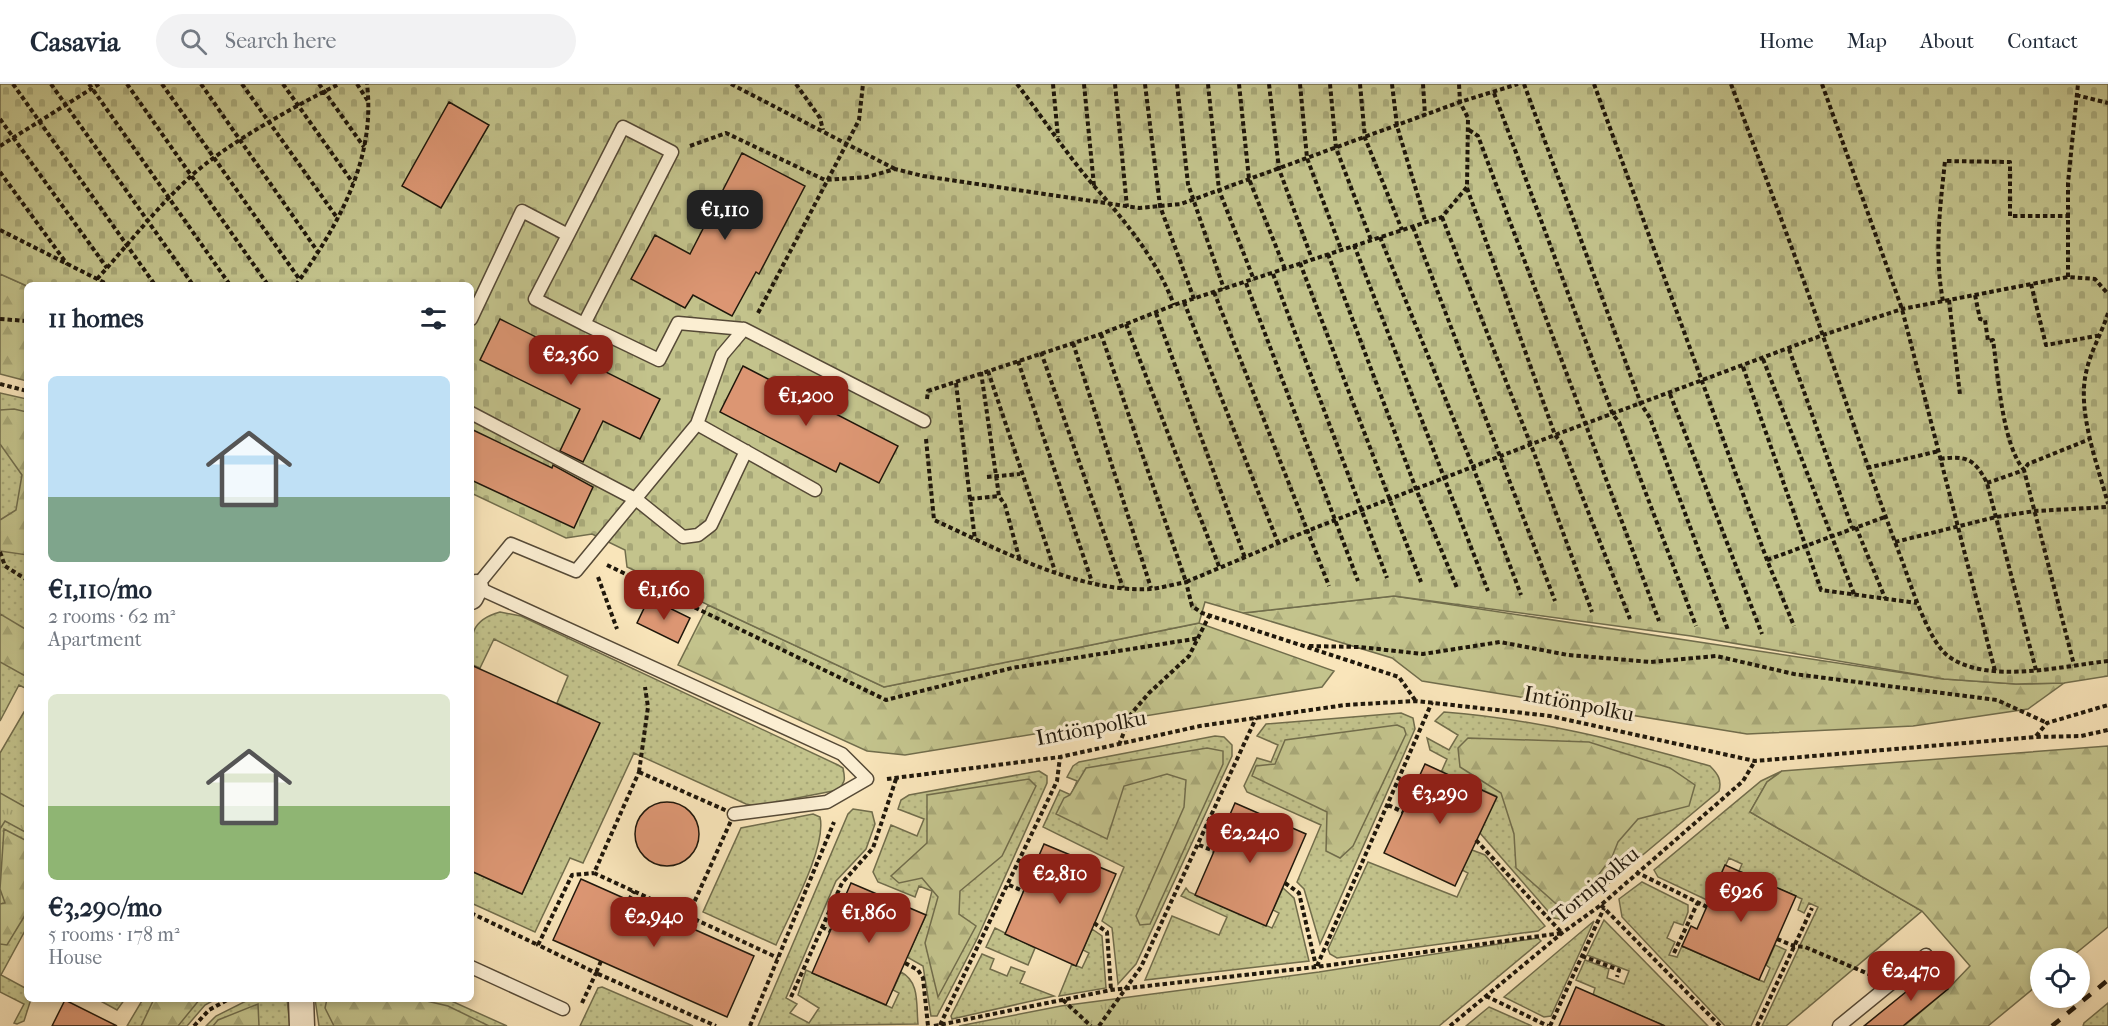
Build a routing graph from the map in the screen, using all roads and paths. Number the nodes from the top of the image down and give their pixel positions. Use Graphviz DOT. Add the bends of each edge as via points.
graph roads {
  1 [pos="13,84"];
  2 [pos="51,84"];
  3 [pos="89,84"];
  4 [pos="99,84"];
  5 [pos="127,84"];
  6 [pos="162,84"];
  7 [pos="201,84"];
  8 [pos="242,84"];
  9 [pos="283,84"];
  10 [pos="319,84"];
  11 [pos="339,84"];
  12 [pos="357,84"];
  13 [pos="367,84"];
  14 [pos="731,84"];
  15 [pos="796,84"];
  16 [pos="863,84"];
  17 [pos="1053,84"];
  18 [pos="1084,84"];
  19 [pos="1115,84"];
  20 [pos="1145,84"];
  21 [pos="1177,84"];
  22 [pos="1208,84"];
  23 [pos="1239,84"];
  24 [pos="1269,84"];
  25 [pos="1300,84"];
  26 [pos="1330,84"];
  27 [pos="1360,84"];
  28 [pos="1392,84"];
  29 [pos="1423,84"];
  30 [pos="1459,84"];
  31 [pos="1518,84"];
  32 [pos="1524,84"];
  33 [pos="1594,84"];
  34 [pos="1731,84"];
  35 [pos="1822,84"];
  36 [pos="2078,84"];
  37 [pos="1018,85"];
  38 [pos="93,89"];
  39 [pos="325,91"];
  40 [pos="1494,93"];
  41 [pos="2076,95"];
  42 [pos="369,101"];
  43 [pos="1460,102"];
  44 [pos="2108,104"];
  45 [pos="67,106"];
  46 [pos="299,106"];
  47 [pos="1425,115"];
  48 [pos="0,119"];
  49 [pos="40,122"];
  50 [pos="270,124"];
  51 [pos="1397,126"];
  52 [pos="1469,130"];
  53 [pos="823,131"];
  54 [pos="14,138"];
  55 [pos="1058,138"];
  56 [pos="1365,138"];
  57 [pos="240,141"];
  58 [pos="847,143"];
  59 [pos="0,146"];
  60 [pos="364,148"];
  61 [pos="1336,148"];
  62 [pos="672,152"];
  63 [pos="214,157"];
  64 [pos="1307,159"];
  65 [pos="1279,169"];
  66 [pos="895,170"];
  67 [pos="0,172"];
  68 [pos="191,176"];
  69 [pos="1249,179"];
  70 [pos="825,180"];
  71 [pos="353,184"];
  72 [pos="1095,187"];
  73 [pos="1467,187"];
  74 [pos="1219,190"];
  75 [pos="169,198"];
  76 [pos="1193,199"];
  77 [pos="1113,205"];
  78 [pos="1160,206"];
  79 [pos="1127,207"];
  80 [pos="2070,216"];
  81 [pos="1442,217"];
  82 [pos="338,219"];
  83 [pos="147,221"];
  84 [pos="1426,223"];
  85 [pos="1413,227"];
  86 [pos="1,229"];
  87 [pos="1402,230"];
  88 [pos="568,235"];
  89 [pos="1380,237"];
  90 [pos="1371,240"];
  91 [pos="126,244"];
  92 [pos="1354,245"];
  93 [pos="1341,249"];
  94 [pos="318,252"];
  95 [pos="1328,254"];
  96 [pos="1312,259"];
  97 [pos="1300,263"];
  98 [pos="67,265"];
  99 [pos="107,268"];
  100 [pos="1286,269"];
  101 [pos="1273,274"];
  102 [pos="2068,277"];
  103 [pos="97,279"];
  104 [pos="300,280"];
  105 [pos="1254,280"];
  106 [pos="103,282"];
  107 [pos="153,282"];
  108 [pos="191,282"];
  109 [pos="228,282"];
  110 [pos="266,282"];
  111 [pos="1246,283"];
  112 [pos="2031,284"];
  113 [pos="1224,289"];
  114 [pos="1214,292"];
  115 [pos="2108,294"];
  116 [pos="1975,295"];
  117 [pos="1194,299"];
  118 [pos="1949,300"];
  119 [pos="1943,301"];
  120 [pos="1184,302"];
  121 [pos="1174,305"];
  122 [pos="1902,309"];
  123 [pos="1156,313"];
  124 [pos="2108,313"];
  125 [pos="474,314"];
  126 [pos="0,319"];
  127 [pos="24,321"];
  128 [pos="584,324"];
  129 [pos="1126,324"];
  130 [pos="744,329"];
  131 [pos="1101,334"];
  132 [pos="1823,335"];
  133 [pos="2102,335"];
  134 [pos="1073,344"];
  135 [pos="1789,349"];
  136 [pos="1041,352"];
  137 [pos="1763,359"];
  138 [pos="1018,361"];
  139 [pos="1743,367"];
  140 [pos="988,371"];
  141 [pos="981,372"];
  142 [pos="1702,382"];
  143 [pos="956,383"];
  144 [pos="0,384"];
  145 [pos="24,390"];
  146 [pos="1670,394"];
  147 [pos="1960,395"];
  148 [pos="1641,404"];
  149 [pos="474,415"];
  150 [pos="1612,415"];
  151 [pos="924,421"];
  152 [pos="697,424"];
  153 [pos="1585,424"];
  154 [pos="1555,435"];
  155 [pos="2090,439"];
  156 [pos="1529,445"];
  157 [pos="746,451"];
  158 [pos="1939,451"];
  159 [pos="1499,457"];
  160 [pos="1940,459"];
  161 [pos="1473,467"];
  162 [pos="1867,468"];
  163 [pos="2024,470"];
  164 [pos="1020,474"];
  165 [pos="996,476"];
  166 [pos="987,477"];
  167 [pos="1443,478"];
  168 [pos="1987,483"];
  169 [pos="1416,489"];
  170 [pos="815,490"];
  171 [pos="999,496"];
  172 [pos="970,499"];
  173 [pos="1389,499"];
  174 [pos="637,500"];
  175 [pos="2108,506"];
  176 [pos="1360,510"];
  177 [pos="2035,511"];
  178 [pos="1885,517"];
  179 [pos="1996,517"];
  180 [pos="1336,520"];
  181 [pos="1958,525"];
  182 [pos="1854,528"];
  183 [pos="1307,531"];
  184 [pos="1832,536"];
  185 [pos="975,540"];
  186 [pos="1895,542"];
  187 [pos="1278,543"];
  188 [pos="1806,545"];
  189 [pos="0,552"];
  190 [pos="591,555"];
  191 [pos="1245,558"];
  192 [pos="1767,560"];
  193 [pos="1020,561"];
  194 [pos="1220,569"];
  195 [pos="1055,571"];
  196 [pos="24,578"];
  197 [pos="1387,578"];
  198 [pos="1358,581"];
  199 [pos="1092,582"];
  200 [pos="1186,582"];
  201 [pos="1421,582"];
  202 [pos="1329,586"];
  203 [pos="1123,588"];
  204 [pos="1457,588"];
  205 [pos="1151,589"];
  206 [pos="474,591"];
  207 [pos="1488,591"];
  208 [pos="474,592"];
  209 [pos="1854,594"];
  210 [pos="1521,595"];
  211 [pos="1885,598"];
  212 [pos="1556,601"];
  213 [pos="1917,603"];
  214 [pos="1592,612"];
  215 [pos="1209,616"];
  216 [pos="1630,619"];
  217 [pos="1659,621"];
  218 [pos="1696,626"];
  219 [pos="1794,626"];
  220 [pos="1728,630"];
  221 [pos="1762,634"];
  222 [pos="1200,638"];
  223 [pos="1302,646"];
  224 [pos="627,655"];
  225 [pos="2108,661"];
  226 [pos="2074,665"];
  227 [pos="2036,670"];
  228 [pos="1995,671"];
  229 [pos="1416,701"];
  230 [pos="1432,702"];
  231 [pos="2108,705"];
  232 [pos="1256,718"];
  233 [pos="2047,723"];
  234 [pos="2108,730"];
  235 [pos="2035,737"];
  236 [pos="1119,745"];
  237 [pos="1060,757"];
  238 [pos="1755,761"];
  239 [pos="639,772"];
  240 [pos="867,779"];
  241 [pos="896,779"];
  242 [pos="1388,805"];
  243 [pos="1403,813"];
  244 [pos="734,814"];
  245 [pos="836,818"];
  246 [pos="1476,840"];
  247 [pos="1199,845"];
  248 [pos="1214,851"];
  249 [pos="1636,872"];
  250 [pos="594,873"];
  251 [pos="1285,883"];
  252 [pos="1009,885"];
  253 [pos="634,891"];
  254 [pos="1023,891"];
  255 [pos="629,900"];
  256 [pos="1698,902"];
  257 [pos="1603,906"];
  258 [pos="1707,907"];
  259 [pos="1812,908"];
  260 [pos="474,914"];
  261 [pos="688,916"];
  262 [pos="1094,924"];
  263 [pos="822,927"];
  264 [pos="831,931"];
  265 [pos="1562,933"];
  266 [pos="1777,939"];
  267 [pos="538,945"];
  268 [pos="1794,946"];
  269 [pos="1674,954"];
  270 [pos="1926,955"];
  271 [pos="1582,956"];
  272 [pos="778,958"];
  273 [pos="601,960"];
  274 [pos="904,963"];
  275 [pos="1316,967"];
  276 [pos="474,969"];
  277 [pos="596,973"];
  278 [pos="1617,977"];
  279 [pos="1891,984"];
  280 [pos="1127,988"];
  281 [pos="1112,990"];
  282 [pos="1486,996"];
  283 [pos="791,997"];
  284 [pos="1063,999"];
  285 [pos="224,1002"];
  286 [pos="301,1002"];
  287 [pos="582,1004"];
  288 [pos="563,1009"];
  289 [pos="940,1025"];
  290 [pos="194,1026"];
  291 [pos="302,1026"];
  292 [pos="716,1026"];
  293 [pos="750,1026"];
  294 [pos="928,1026"];
  295 [pos="934,1026"];
  296 [pos="1091,1026"];
  297 [pos="1099,1026"];
  298 [pos="1450,1026"];
  299 [pos="1547,1026"];
  300 [pos="1720,1026"];
  301 [pos="1757,1026"];
  302 [pos="1839,1026"];
  1 -- 49 [label="path"];
  2 -- 45 [label="path"];
  3 -- 38 [label="path"];
  4 -- 38 [label="path"];
  5 -- 68 [label="path"];
  6 -- 63 [label="path"];
  7 -- 57 [label="path"];
  8 -- 50 [label="path"];
  9 -- 46 [label="path"];
  10 -- 39 [label="path"];
  11 -- 39 [label="path"];
  12 -- 42 [label="path"];
  13 -- 42 [label="path"];
  14 -- 53 [label="path"];
  15 -- 53 [label="path" via="820,118"];
  16 -- 58 [label="path" via="859,120"];
  17 -- 55 [label="path"];
  18 -- 72 [label="path"];
  19 -- 79 [label="path"];
  20 -- 78 [label="path"];
  21 -- 76 [label="path"];
  22 -- 74 [label="path"];
  23 -- 69 [label="path"];
  24 -- 65 [label="path"];
  25 -- 64 [label="path"];
  26 -- 61 [label="path"];
  27 -- 56 [label="path"];
  28 -- 51 [label="path"];
  29 -- 47 [label="path"];
  30 -- 43 [label="path"];
  31 -- 40 [label="path"];
  32 -- 148 [label="path"];
  33 -- 142 [label="path"];
  34 -- 132 [label="path"];
  35 -- 122 [label="path"];
  36 -- 41 [label="path"];
  37 -- 55 [label="path"];
  38 -- 45 [label="path"];
  38 -- 75 [label="path"];
  39 -- 46 [label="path"];
  39 -- 60 [label="path"];
  40 -- 43 [label="path"];
  40 -- 150 [label="path"];
  41 -- 44 [label="path"];
  41 -- 80 [label="path" via="2068,183"];
  42 -- 60 [label="path"];
  43 -- 47 [label="path"];
  43 -- 52 [label="path"];
  45 -- 49 [label="path"];
  45 -- 83 [label="path"];
  46 -- 50 [label="path"];
  46 -- 71 [label="path"];
  47 -- 51 [label="path"];
  48 -- 54 [label="path"];
  49 -- 54 [label="path"];
  49 -- 91 [label="path"];
  50 -- 57 [label="path"];
  50 -- 82 [label="path"];
  51 -- 56 [label="path"];
  51 -- 84 [label="path"];
  52 -- 73 [label="path"];
  52 -- 153 [label="path" via="1478,136"];
  53 -- 58 [label="path"];
  54 -- 59 [label="path"];
  54 -- 99 [label="path"];
  55 -- 72 [label="path"];
  56 -- 61 [label="path"];
  56 -- 87 [label="path"];
  57 -- 63 [label="path"];
  57 -- 94 [label="path"];
  58 -- 66 [label="path"];
  58 -- 70 [label="path"];
  60 -- 71 [label="path"];
  61 -- 64 [label="path"];
  61 -- 90 [label="path"];
  62 -- 70 [label="path" via="726,134"];
  62 -- 88 [label="lane" via="623,127"];
  62 -- 128 [label="lane"];
  63 -- 68 [label="path"];
  63 -- 104 [label="path"];
  64 -- 65 [label="path"];
  64 -- 93 [label="path"];
  65 -- 69 [label="path"];
  65 -- 96 [label="path"];
  66 -- 70 [label="path"];
  66 -- 77 [label="path"];
  67 -- 98 [label="path"];
  68 -- 75 [label="path"];
  68 -- 110 [label="path"];
  69 -- 74 [label="path"];
  69 -- 100 [label="path"];
  70 -- 130 [label="path" via="762,308"];
  71 -- 82 [label="path"];
  72 -- 77 [label="path"];
  73 -- 81 [label="path"];
  73 -- 154 [label="path"];
  74 -- 76 [label="path"];
  74 -- 105 [label="path"];
  75 -- 83 [label="path"];
  75 -- 109 [label="path"];
  76 -- 78 [label="path"];
  76 -- 113 [label="path"];
  77 -- 79 [label="path"];
  77 -- 121 [label="path" via="1168,289"];
  78 -- 79 [label="path"];
  78 -- 117 [label="path"];
  80 -- 102 [label="path"];
  80 -- 119 [label="path" via="2010,216 2010,162 1945,161 1938,276"];
  81 -- 84 [label="path"];
  81 -- 156 [label="path"];
  82 -- 94 [label="path"];
  83 -- 91 [label="path"];
  83 -- 108 [label="path"];
  84 -- 85 [label="path"];
  85 -- 87 [label="path"];
  85 -- 159 [label="path"];
  86 -- 98 [label="path"];
  87 -- 89 [label="path"];
  88 -- 125 [label="lane" via="522,211"];
  88 -- 128 [label="lane" via="535,299"];
  89 -- 90 [label="path"];
  89 -- 161 [label="path"];
  90 -- 92 [label="path"];
  91 -- 99 [label="path"];
  91 -- 107 [label="path"];
  92 -- 93 [label="path"];
  92 -- 167 [label="path"];
  93 -- 95 [label="path"];
  94 -- 104 [label="path"];
  95 -- 96 [label="path"];
  95 -- 169 [label="path"];
  96 -- 97 [label="path"];
  97 -- 100 [label="path"];
  97 -- 173 [label="path"];
  98 -- 103 [label="path"];
  99 -- 103 [label="path"];
  100 -- 101 [label="path"];
  101 -- 105 [label="path"];
  101 -- 176 [label="path"];
  102 -- 112 [label="path"];
  102 -- 115 [label="path" via="2095,279"];
  103 -- 106 [label="path"];
  105 -- 111 [label="path"];
  111 -- 113 [label="path"];
  111 -- 180 [label="path"];
  112 -- 116 [label="path"];
  112 -- 133 [label="path" via="2046,345"];
  113 -- 114 [label="path"];
  114 -- 117 [label="path"];
  114 -- 183 [label="path"];
  116 -- 118 [label="path"];
  116 -- 163 [label="path" via="1988,341 1993,340 2005,420 2018,463"];
  117 -- 120 [label="path"];
  118 -- 119 [label="path"];
  118 -- 147 [label="path"];
  119 -- 122 [label="path"];
  120 -- 121 [label="path"];
  120 -- 187 [label="path"];
  121 -- 123 [label="path"];
  122 -- 132 [label="path"];
  122 -- 158 [label="path"];
  123 -- 129 [label="path"];
  123 -- 191 [label="path"];
  124 -- 133 [label="path"];
  126 -- 127 [label="path"];
  128 -- 130 [label="lane" via="659,360 678,324"];
  129 -- 131 [label="path"];
  129 -- 194 [label="path"];
  130 -- 151 [label="lane"];
  130 -- 152 [label="lane" via="722,354"];
  131 -- 134 [label="path"];
  131 -- 200 [label="path"];
  132 -- 135 [label="path"];
  132 -- 162 [label="path"];
  133 -- 155 [label="path" via="2086,373 2084,392"];
  134 -- 136 [label="path"];
  134 -- 205 [label="path"];
  135 -- 137 [label="path"];
  135 -- 182 [label="path"];
  136 -- 138 [label="path"];
  136 -- 203 [label="path"];
  137 -- 139 [label="path"];
  137 -- 184 [label="path"];
  138 -- 140 [label="path"];
  138 -- 199 [label="path"];
  139 -- 142 [label="path"];
  139 -- 188 [label="path"];
  140 -- 141 [label="path"];
  140 -- 164 [label="path"];
  141 -- 143 [label="path"];
  141 -- 165 [label="path"];
  142 -- 146 [label="path"];
  142 -- 192 [label="path"];
  143 -- 151 [label="path" via="927,391"];
  143 -- 172 [label="path"];
  144 -- 145 [label="path"];
  146 -- 148 [label="path"];
  146 -- 221 [label="path"];
  148 -- 150 [label="path"];
  148 -- 220 [label="path" via="1650,418"];
  149 -- 174 [label="lane"];
  150 -- 153 [label="path"];
  150 -- 218 [label="path" via="1619,422"];
  151 -- 185 [label="path" via="934,520"];
  152 -- 157 [label="lane"];
  152 -- 174 [label="lane"];
  153 -- 154 [label="path"];
  153 -- 217 [label="path"];
  154 -- 156 [label="path"];
  154 -- 216 [label="path"];
  155 -- 163 [label="path" via="2028,464"];
  155 -- 175 [label="path"];
  156 -- 159 [label="path"];
  156 -- 214 [label="path"];
  157 -- 170 [label="lane"];
  157 -- 174 [label="lane" via="711,525 698,535 683,537"];
  158 -- 160 [label="path"];
  158 -- 162 [label="path"];
  159 -- 161 [label="path"];
  159 -- 212 [label="path" via="1506,464"];
  160 -- 168 [label="path" via="1959,456 1970,461"];
  160 -- 181 [label="path"];
  161 -- 167 [label="path"];
  161 -- 210 [label="path"];
  162 -- 178 [label="path"];
  163 -- 168 [label="path"];
  163 -- 177 [label="path"];
  164 -- 165 [label="path"];
  164 -- 195 [label="path"];
  165 -- 166 [label="path"];
  165 -- 171 [label="path"];
  167 -- 169 [label="path"];
  167 -- 207 [label="path"];
  168 -- 179 [label="path"];
  169 -- 173 [label="path"];
  169 -- 204 [label="path"];
  171 -- 172 [label="path"];
  171 -- 193 [label="path"];
  172 -- 185 [label="path"];
  173 -- 176 [label="path"];
  173 -- 201 [label="path"];
  174 -- 190 [label="lane" via="601,538"];
  175 -- 177 [label="path"];
  176 -- 180 [label="path"];
  176 -- 197 [label="path"];
  177 -- 179 [label="path"];
  177 -- 226 [label="path"];
  178 -- 182 [label="path"];
  178 -- 186 [label="path"];
  179 -- 181 [label="path"];
  179 -- 227 [label="path"];
  180 -- 183 [label="path"];
  180 -- 198 [label="path"];
  181 -- 186 [label="path"];
  181 -- 228 [label="path"];
  182 -- 184 [label="path"];
  182 -- 211 [label="path"];
  183 -- 187 [label="path"];
  183 -- 202 [label="path"];
  184 -- 188 [label="path"];
  184 -- 209 [label="path"];
  185 -- 193 [label="path"];
  186 -- 213 [label="path"];
  187 -- 191 [label="path"];
  188 -- 192 [label="path"];
  188 -- 209 [label="path" via="1821,590"];
  189 -- 196 [label="path" via="5,566"];
  190 -- 206 [label="lane" via="576,571 511,544"];
  190 -- 222 [label="path" via="886,700 1012,668"];
  190 -- 224 [label="path"];
  191 -- 194 [label="path"];
  192 -- 219 [label="path"];
  193 -- 195 [label="path"];
  194 -- 200 [label="path"];
  195 -- 199 [label="path"];
  199 -- 203 [label="path"];
  200 -- 205 [label="path"];
  200 -- 215 [label="path" via="1192,606"];
  203 -- 205 [label="path"];
  208 -- 224 [label="lane"];
  209 -- 211 [label="path"];
  211 -- 213 [label="path"];
  213 -- 228 [label="path" via="1946,654 1963,666"];
  215 -- 222 [label="path"];
  215 -- 223 [label="path"];
  222 -- 236 [label="path" via="1190,656 1131,714"];
  223 -- 229 [label="path" via="1399,677"];
  223 -- 233 [label="path" via="1423,654 1500,642 1651,662 1716,656 1794,674 1997,700"];
  224 -- 239 [label="path" via="647,691"];
  224 -- 240 [label="lane" via="842,754"];
  225 -- 226 [label="path"];
  226 -- 227 [label="path"];
  227 -- 228 [label="path"];
  229 -- 230 [label="path, Intiönpolku"];
  229 -- 232 [label="path, Intiönpolku" via="1345,705"];
  230 -- 238 [label="path, Intiönpolku" via="1550,716"];
  230 -- 242 [label="path"];
  231 -- 233 [label="path"];
  232 -- 236 [label="path, Intiönpolku"];
  232 -- 247 [label="path"];
  233 -- 235 [label="path"];
  234 -- 235 [label="path, Intiönpolku" via="2081,736"];
  235 -- 238 [label="path, Intiönpolku"];
  236 -- 237 [label="path, Intiönpolku"];
  237 -- 241 [label="path, Intiönpolku"];
  237 -- 252 [label="path" via="1057,781"];
  238 -- 249 [label="path, Tornipolku" via="1743,781"];
  239 -- 244 [label="path"];
  239 -- 250 [label="path"];
  240 -- 241 [label="path, Intiönpolku"];
  240 -- 244 [label="lane" via="827,802"];
  241 -- 263 [label="path" via="873,848 842,882"];
  242 -- 243 [label="path"];
  242 -- 275 [label="path"];
  244 -- 261 [label="path"];
  245 -- 272 [label="path"];
  246 -- 265 [label="path"];
  247 -- 248 [label="path"];
  247 -- 280 [label="path" via="1141,967"];
  249 -- 256 [label="path"];
  249 -- 257 [label="path, Tornipolku"];
  250 -- 253 [label="path"];
  250 -- 267 [label="path" via="572,874"];
  251 -- 275 [label="path" via="1299,893"];
  252 -- 254 [label="path"];
  252 -- 289 [label="path"];
  253 -- 255 [label="path"];
  253 -- 261 [label="path"];
  256 -- 258 [label="path"];
  256 -- 269 [label="path"];
  257 -- 265 [label="path, Tornipolku"];
  257 -- 271 [label="path"];
  257 -- 300 [label="path"];
  259 -- 268 [label="path"];
  260 -- 267 [label="path"];
  261 -- 272 [label="path"];
  262 -- 281 [label="path" via="1107,932"];
  263 -- 264 [label="path"];
  263 -- 283 [label="path"];
  265 -- 275 [label="path"];
  265 -- 282 [label="path, Tornipolku"];
  266 -- 268 [label="path"];
  267 -- 277 [label="path"];
  268 -- 279 [label="path"];
  268 -- 301 [label="path"];
  270 -- 279 [label="lane"];
  271 -- 278 [label="path" via="1619,970"];
  271 -- 299 [label="path"];
  272 -- 293 [label="path"];
  273 -- 277 [label="path"];
  274 -- 294 [label="path" via="918,970 923,978"];
  275 -- 280 [label="path"];
  276 -- 288 [label="lane"];
  277 -- 287 [label="path"];
  277 -- 292 [label="path"];
  279 -- 302 [label="lane"];
  280 -- 281 [label="path"];
  280 -- 297 [label="path"];
  281 -- 284 [label="path"];
  282 -- 298 [label="path, Tornipolku"];
  282 -- 299 [label="path"];
  284 -- 289 [label="path"];
  284 -- 296 [label="path"];
  285 -- 290 [label="path"];
  286 -- 291 [label="street"];
  289 -- 295 [label="path"];
}
